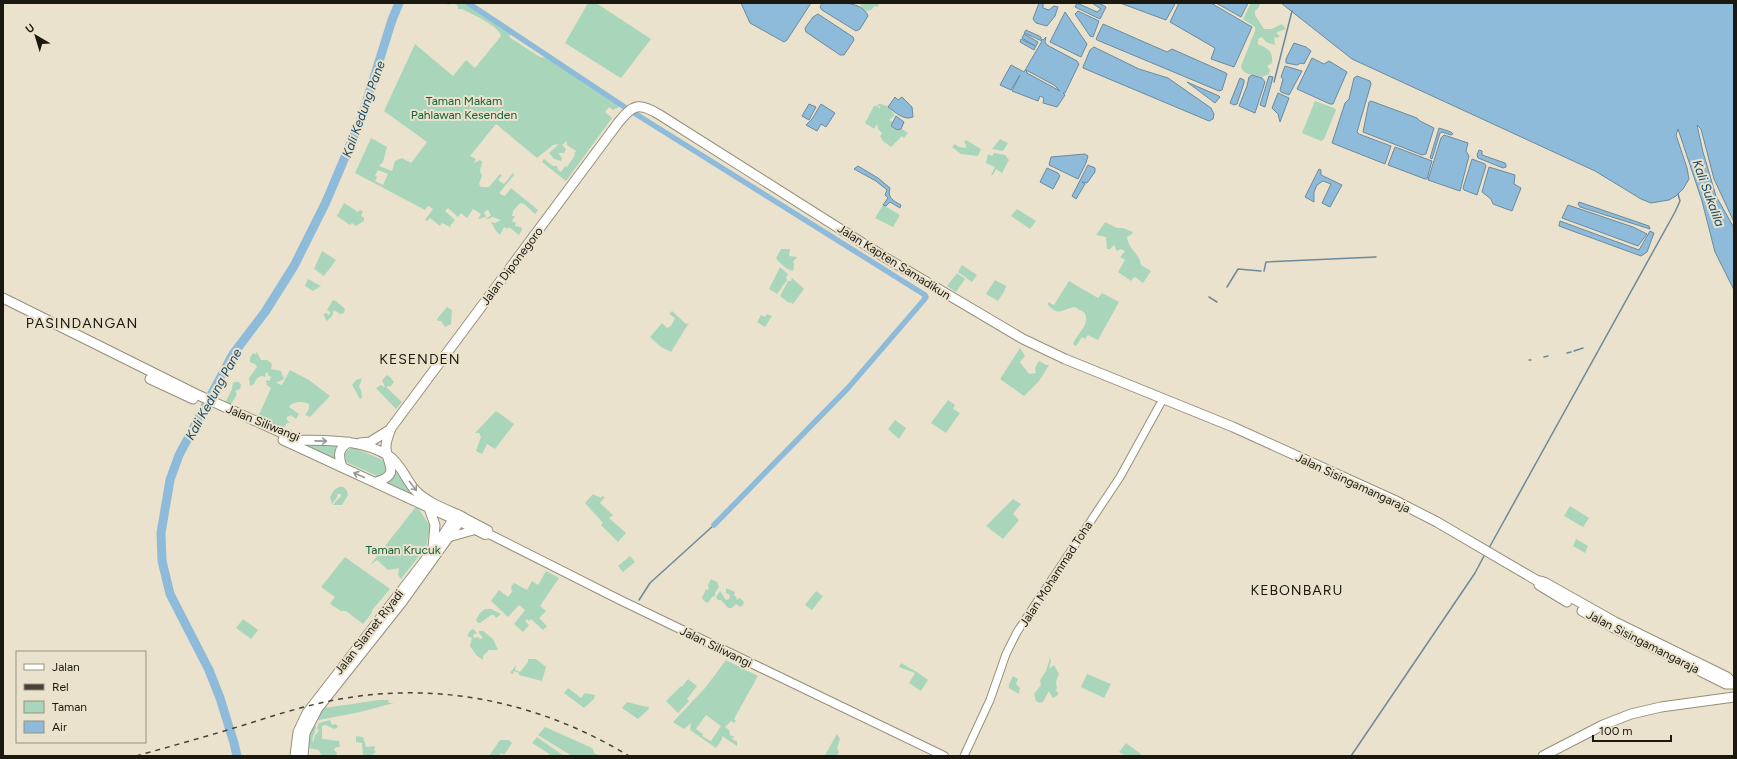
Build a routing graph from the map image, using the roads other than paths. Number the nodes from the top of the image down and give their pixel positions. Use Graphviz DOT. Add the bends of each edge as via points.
graph roads {
  1 [pos="632,109"];
  2 [pos="3,298"];
  3 [pos="3,304"];
  4 [pos="120,360"];
  5 [pos="1163,399"];
  6 [pos="219,408"];
  7 [pos="391,428"];
  8 [pos="349,442"];
  9 [pos="360,443"];
  10 [pos="388,456"];
  11 [pos="342,467"];
  12 [pos="376,482"];
  13 [pos="429,508"];
  14 [pos="459,518"];
  15 [pos="475,530"];
  16 [pos="489,534"];
  17 [pos="450,537"];
  18 [pos="433,550"];
  19 [pos="1734,684"];
  20 [pos="1734,697"];
  21 [pos="295,756"];
  22 [pos="303,756"];
  23 [pos="944,756"];
  24 [pos="964,756"];
  25 [pos="1543,756"];
  1 -- 5 [label="main road, Jalan Kapten Samadikun" via="648,108 886,258 1023,340"];
  1 -- 7 [label="main road, Jalan Diponegoro" via="584,168"];
  2 -- 4 [label="main road"];
  3 -- 4 [label="main road"];
  4 -- 6 [label="main road"];
  5 -- 19 [label="main road, Jalan Sisingamangaraja" via="1233,427 1394,500 1536,580 1726,677"];
  5 -- 24 [label="street, Jalan Mohammad Toha" via="1123,471 1017,632"];
  6 -- 8 [label="main road, Jalan Siliwangi, one-way" via="296,439"];
  6 -- 11 [label="main road, Jalan Siliwangi"];
  7 -- 9 [label="main road" via="377,439"];
  7 -- 10 [label="main road" via="387,438"];
  8 -- 9 [label="main road, Jalan Siliwangi"];
  8 -- 11 [label="main road" via="339,451"];
  9 -- 10 [label="main road, Jalan Siliwangi"];
  10 -- 12 [label="main road" via="391,471 386,478"];
  10 -- 14 [label="main road, Jalan Siliwangi, one-way" via="397,464 416,491"];
  12 -- 11 [label="main road, Jalan Siliwangi, one-way"];
  12 -- 13 [label="main road, Jalan Siliwangi"];
  13 -- 14 [label="main road, Jalan Siliwangi"];
  13 -- 18 [label="main road" via="435,525"];
  14 -- 15 [label="main road, Jalan Siliwangi"];
  14 -- 16 [label="main road, Jalan Siliwangi" via="488,530"];
  14 -- 17 [label="main road, Jalan Slamet Riyadi"];
  14 -- 18 [label="main road, Jalan Slamet Riyadi"];
  15 -- 16 [label="main road, Jalan Siliwangi" via="485,535"];
  15 -- 17 [label="main road"];
  16 -- 23 [label="main road, Jalan Siliwangi" via="625,603"];
  17 -- 22 [label="main road, Jalan Slamet Riyadi" via="318,708 305,733"];
  18 -- 21 [label="main road, Jalan Slamet Riyadi" via="307,713 298,732"];
  20 -- 25 [label="main road" via="1631,714"];
}
